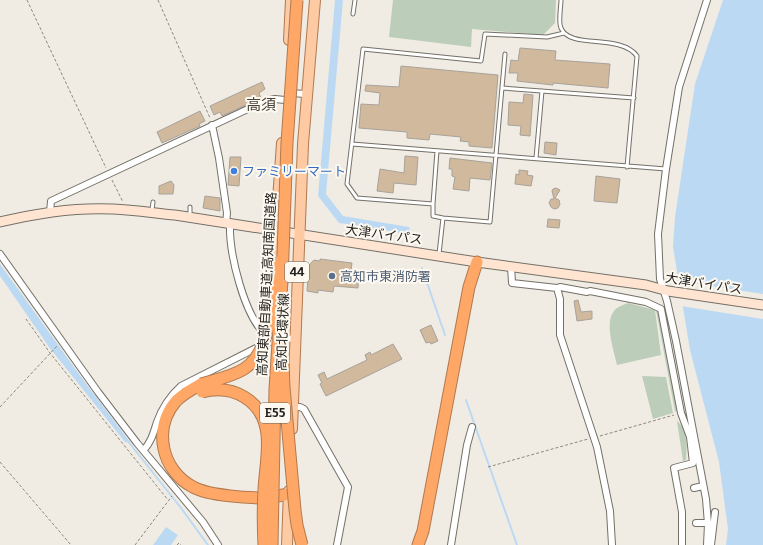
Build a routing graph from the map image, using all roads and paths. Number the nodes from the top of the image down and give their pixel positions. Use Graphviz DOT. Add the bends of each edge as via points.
graph roads {
  1 [pos="26,0"];
  2 [pos="158,0"];
  3 [pos="291,0"];
  4 [pos="297,0"];
  5 [pos="315,0"];
  6 [pos="355,0"];
  7 [pos="561,0"];
  8 [pos="707,0"];
  9 [pos="354,14"];
  10 [pos="564,32"];
  11 [pos="505,54"];
  12 [pos="502,88"];
  13 [pos="542,91"];
  14 [pos="307,94"];
  15 [pos="285,97"];
  16 [pos="634,98"];
  17 [pos="212,125"];
  18 [pos="352,144"];
  19 [pos="437,152"];
  20 [pos="496,155"];
  21 [pos="536,158"];
  22 [pos="627,167"];
  23 [pos="666,170"];
  24 [pos="109,174"];
  25 [pos="153,202"];
  26 [pos="433,204"];
  27 [pos="190,207"];
  28 [pos="126,210"];
  29 [pos="50,212"];
  30 [pos="152,213"];
  31 [pos="190,218"];
  32 [pos="443,218"];
  33 [pos="0,222"];
  34 [pos="228,224"];
  35 [pos="280,228"];
  36 [pos="299,235"];
  37 [pos="0,254"];
  38 [pos="439,256"];
  39 [pos="477,262"];
  40 [pos="511,266"];
  41 [pos="282,282"];
  42 [pos="557,288"];
  43 [pos="666,290"];
  44 [pos="763,305"];
  45 [pos="26,318"];
  46 [pos="294,339"];
  47 [pos="273,340"];
  48 [pos="58,344"];
  49 [pos="51,352"];
  50 [pos="201,388"];
  51 [pos="0,407"];
  52 [pos="272,407"];
  53 [pos="292,407"];
  54 [pos="681,413"];
  55 [pos="472,427"];
  56 [pos="692,436"];
  57 [pos="594,438"];
  58 [pos="144,450"];
  59 [pos="0,462"];
  60 [pos="488,467"];
  61 [pos="704,486"];
  62 [pos="694,488"];
  63 [pos="269,494"];
  64 [pos="289,494"];
  65 [pos="170,498"];
  66 [pos="168,500"];
  67 [pos="715,512"];
  68 [pos="708,522"];
  69 [pos="696,523"];
  70 [pos="71,545"];
  71 [pos="135,545"];
  72 [pos="177,545"];
  73 [pos="181,545"];
  74 [pos="218,545"];
  75 [pos="265,545"];
  76 [pos="272,545"];
  77 [pos="287,545"];
  78 [pos="302,545"];
  79 [pos="337,545"];
  80 [pos="418,545"];
  81 [pos="426,545"];
  82 [pos="451,545"];
  83 [pos="612,545"];
  84 [pos="682,545"];
  85 [pos="707,545"];
  86 [pos="711,545"];
  1 -- 24 [label="path"];
  2 -- 17 [label="path"];
  3 -- 15 [label="main road, 高知北環状線 / 44"];
  4 -- 35 [label="highway, 高知東部自動車道;高知南国道路 / E55, bridge"];
  5 -- 14 [label="main road, 高知北環状線 / 44"];
  6 -- 9 [label="lane"];
  7 -- 10 [label="lane" via="560,28"];
  8 -- 23 [label="street" via="679,87"];
  10 -- 16 [label="lane" via="576,39 623,45 633,51 637,56"];
  10 -- 18 [label="lane" via="547,38 485,34 481,61 363,49"];
  11 -- 12 [label="lane"];
  12 -- 13 [label="lane"];
  12 -- 20 [label="lane"];
  13 -- 16 [label="lane"];
  13 -- 21 [label="lane"];
  14 -- 15 [label="street"];
  14 -- 36 [label="main road, 高知北環状線 / 44"];
  15 -- 17 [label="street" via="265,102"];
  15 -- 35 [label="main road, 高知北環状線 / 44"];
  16 -- 22 [label="lane"];
  17 -- 24 [label="street"];
  17 -- 34 [label="street"];
  18 -- 19 [label="lane"];
  18 -- 26 [label="lane" via="347,184 357,198"];
  19 -- 20 [label="lane"];
  19 -- 26 [label="lane"];
  20 -- 21 [label="lane"];
  20 -- 32 [label="lane" via="490,222"];
  21 -- 22 [label="lane"];
  22 -- 23 [label="lane"];
  23 -- 43 [label="street" via="658,234 660,279"];
  24 -- 28 [label="path"];
  24 -- 29 [label="street" via="51,201"];
  25 -- 30 [label="lane"];
  26 -- 32 [label="lane" via="433,216"];
  27 -- 31 [label="lane"];
  28 -- 29 [label="main road, 大津バイパス" via="95,208"];
  28 -- 30 [label="main road, 大津バイパス"];
  29 -- 33 [label="main road, 大津バイパス"];
  30 -- 31 [label="main road, 大津バイパス"];
  31 -- 34 [label="main road, 大津バイパス"];
  32 -- 38 [label="lane"];
  34 -- 35 [label="main road, 大津バイパス"];
  34 -- 47 [label="street" via="241,289 261,330"];
  35 -- 36 [label="main road, 大津バイパス"];
  35 -- 41 [label="highway, 高知東部自動車道;高知南国道路 / E55, bridge"];
  35 -- 47 [label="main road, 高知北環状線 / 44"];
  35 -- 50 [label="highway, bridge" via="269,324 262,349 244,369"];
  36 -- 38 [label="main road, 大津バイパス"];
  36 -- 46 [label="main road, 高知北環状線 / 44"];
  37 -- 58 [label="street" via="98,392"];
  38 -- 39 [label="main road, 大津バイパス"];
  39 -- 40 [label="main road, 大津バイパス"];
  39 -- 80 [label="highway" via="469,287 423,531"];
  39 -- 81 [label="highway" via="476,288"];
  40 -- 42 [label="street" via="512,283"];
  40 -- 43 [label="main road, 大津バイパス"];
  41 -- 76 [label="highway, 高知東部自動車道;高知南国道路 / E55, bridge" via="275,389"];
  41 -- 78 [label="highway, bridge" via="284,387 296,525"];
  42 -- 54 [label="street" via="590,291 646,302 661,308"];
  42 -- 57 [label="street" via="560,299 560,335"];
  43 -- 44 [label="main road, 大津バイパス"];
  43 -- 56 [label="street"];
  45 -- 49 [label="path"];
  46 -- 47 [label="street"];
  46 -- 53 [label="main road, 高知北環状線 / 44"];
  47 -- 52 [label="main road, 高知北環状線 / 44"];
  47 -- 58 [label="street" via="182,386 164,408 153,438"];
  48 -- 49 [label="path"];
  49 -- 51 [label="path"];
  49 -- 66 [label="path"];
  50 -- 63 [label="highway" via="184,403 172,420 171,451 179,468 195,481 205,484"];
  50 -- 75 [label="highway, bridge" via="237,393 252,403 263,417 267,444 263,504"];
  52 -- 53 [label="street"];
  52 -- 63 [label="main road, 高知北環状線 / 44"];
  53 -- 64 [label="main road, 高知北環状線 / 44"];
  53 -- 79 [label="street" via="304,409 348,487"];
  54 -- 56 [label="street"];
  54 -- 57 [label="path"];
  55 -- 82 [label="street"];
  56 -- 61 [label="street"];
  56 -- 84 [label="street" via="693,463 674,468 682,512"];
  57 -- 60 [label="path"];
  57 -- 83 [label="street" via="602,465 610,511"];
  58 -- 74 [label="street" via="203,522"];
  59 -- 70 [label="path"];
  61 -- 62 [label="street"];
  61 -- 68 [label="street"];
  63 -- 64 [label="highway"];
  63 -- 75 [label="main road, 高知北環状線 / 44"];
  64 -- 77 [label="main road, 高知北環状線 / 44"];
  65 -- 66 [label="path"];
  66 -- 71 [label="path"];
  67 -- 86 [label="street"];
  68 -- 69 [label="street"];
  68 -- 85 [label="street"];
  72 -- 73 [label="path"];
}
